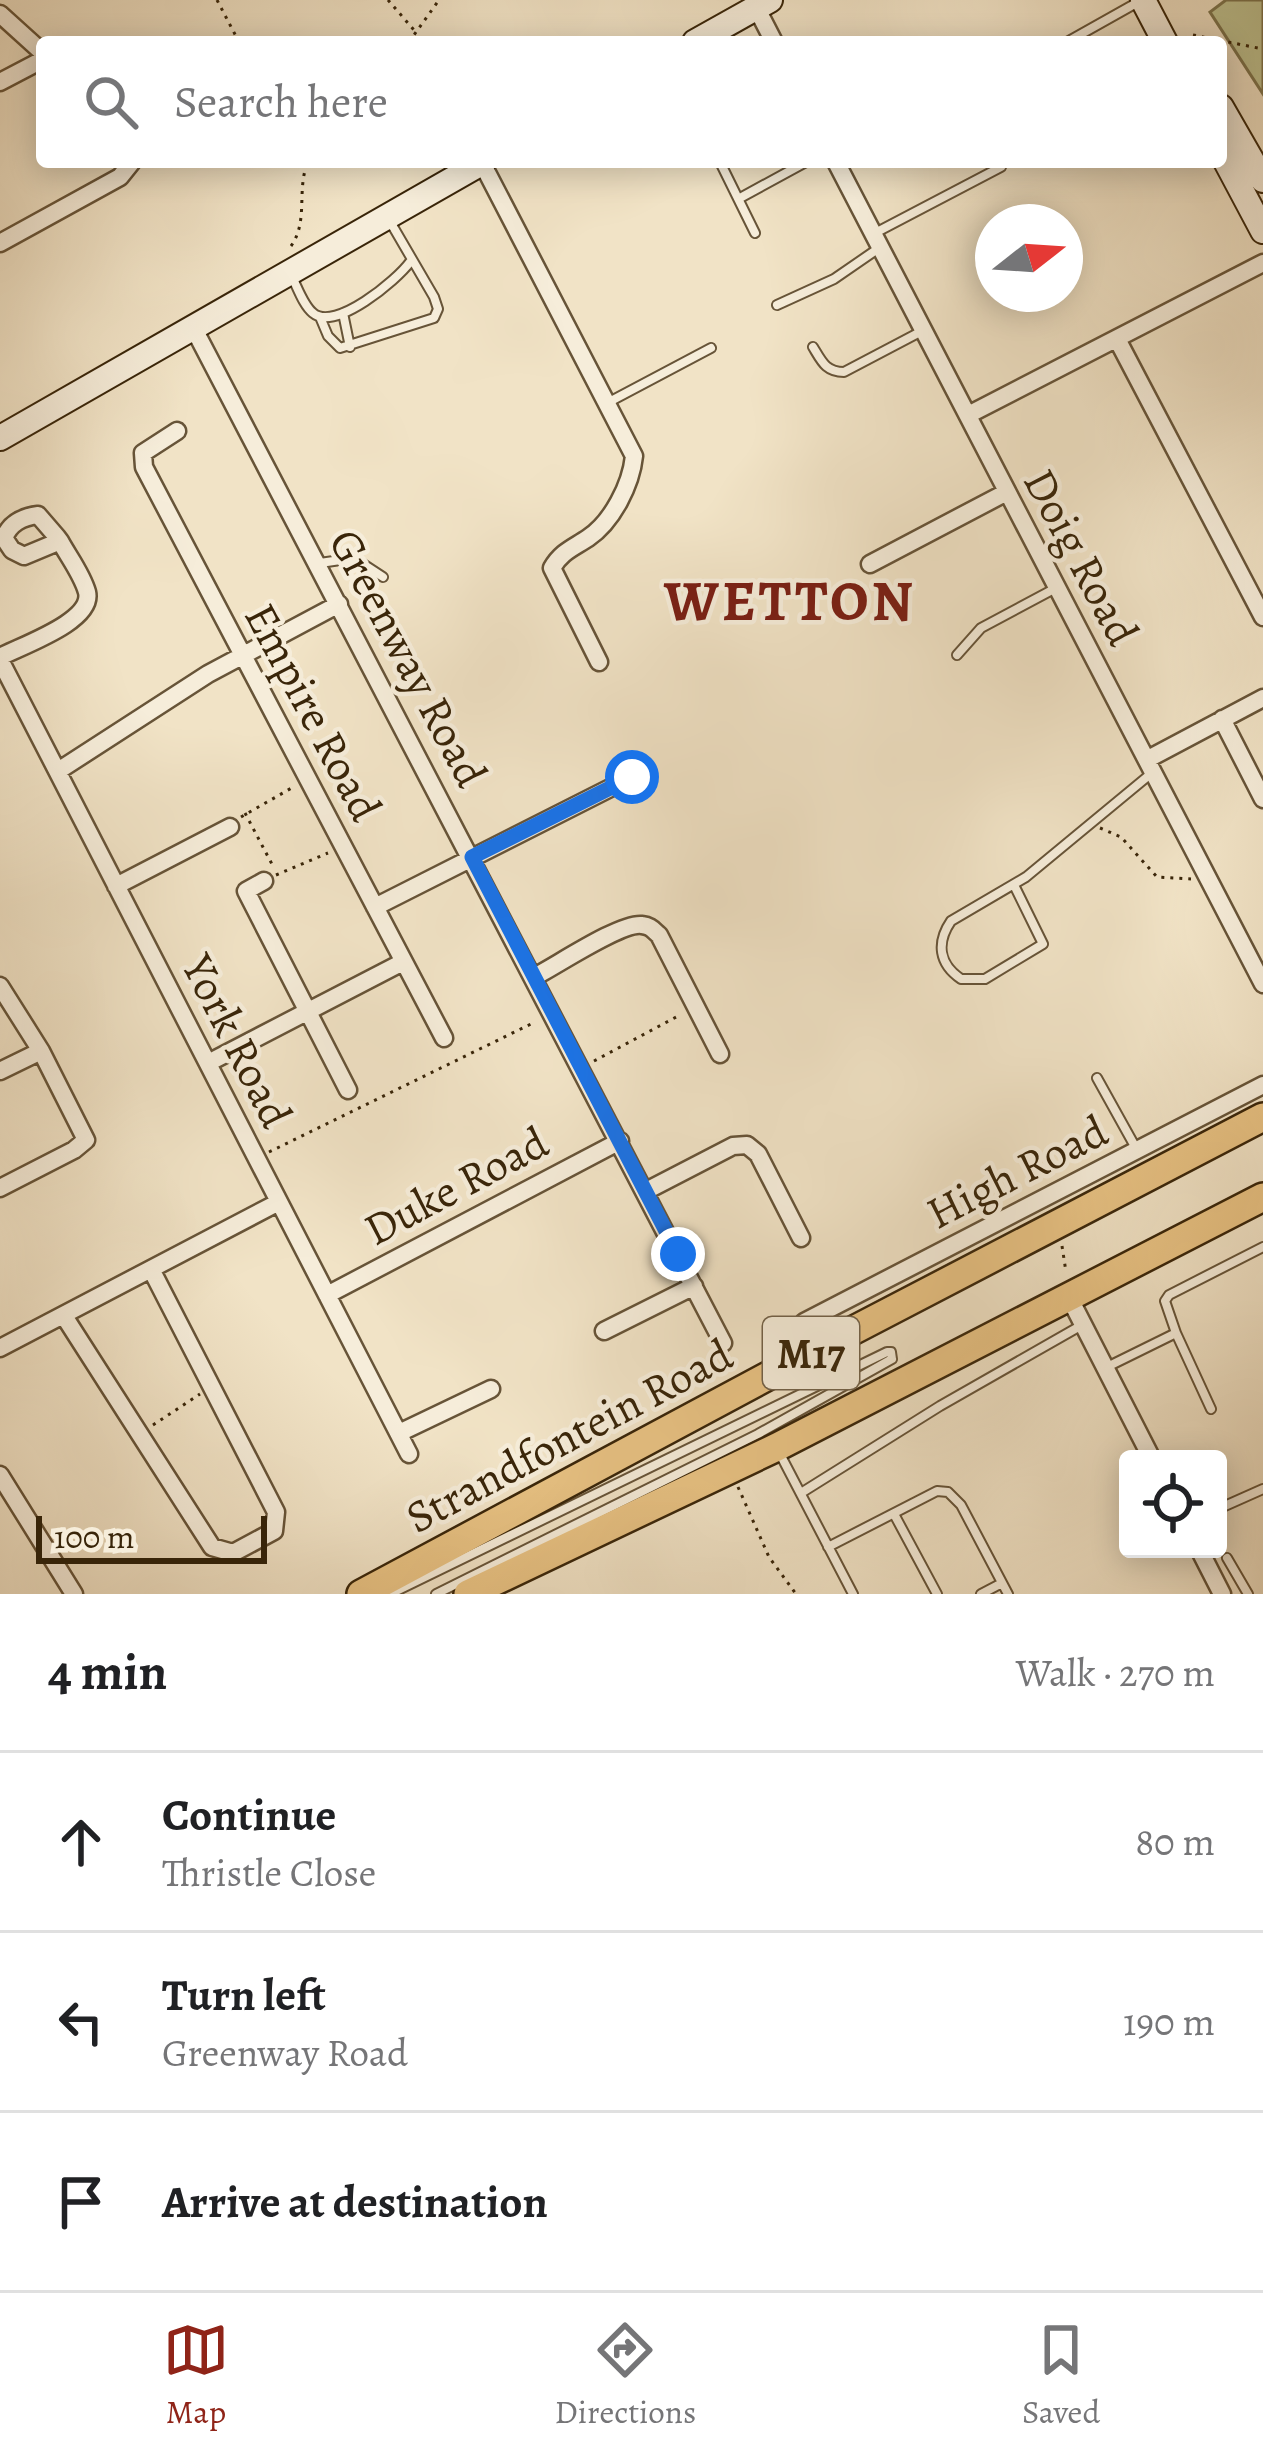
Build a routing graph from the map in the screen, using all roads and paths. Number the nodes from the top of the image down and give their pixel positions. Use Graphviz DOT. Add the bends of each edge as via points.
graph roads {
  1 [pos="217,0"];
  2 [pos="388,0"];
  3 [pos="439,0"];
  4 [pos="1142,0"];
  5 [pos="1161,0"];
  6 [pos="763,4"];
  7 [pos="0,14"];
  8 [pos="416,32"];
  9 [pos="236,36"];
  10 [pos="413,36"];
  11 [pos="706,36"];
  12 [pos="771,36"];
  13 [pos="1078,36"];
  14 [pos="1162,36"];
  15 [pos="1187,36"];
  16 [pos="1227,44"];
  17 [pos="36,50"];
  18 [pos="1263,50"];
  19 [pos="36,60"];
  20 [pos="0,82"];
  21 [pos="1227,117"];
  22 [pos="1227,163"];
  23 [pos="127,168"];
  24 [pos="303,168"];
  25 [pos="306,168"];
  26 [pos="472,168"];
  27 [pos="485,168"];
  28 [pos="723,168"];
  29 [pos="795,168"];
  30 [pos="839,168"];
  31 [pos="999,168"];
  32 [pos="304,172"];
  33 [pos="1263,179"];
  34 [pos="740,198"];
  35 [pos="387,217"];
  36 [pos="1263,231"];
  37 [pos="754,233"];
  38 [pos="877,240"];
  39 [pos="0,243"];
  40 [pos="288,262"];
  41 [pos="410,262"];
  42 [pos="1263,263"];
  43 [pos="777,305"];
  44 [pos="343,313"];
  45 [pos="320,316"];
  46 [pos="193,327"];
  47 [pos="924,330"];
  48 [pos="1117,339"];
  49 [pos="350,347"];
  50 [pos="711,347"];
  51 [pos="813,347"];
  52 [pos="608,403"];
  53 [pos="968,416"];
  54 [pos="177,431"];
  55 [pos="0,438"];
  56 [pos="1006,493"];
  57 [pos="60,541"];
  58 [pos="319,563"];
  59 [pos="870,564"];
  60 [pos="383,577"];
  61 [pos="1055,588"];
  62 [pos="339,604"];
  63 [pos="1263,617"];
  64 [pos="957,655"];
  65 [pos="243,656"];
  66 [pos="0,658"];
  67 [pos="599,662"];
  68 [pos="1263,698"];
  69 [pos="1222,719"];
  70 [pos="1151,765"];
  71 [pos="58,771"];
  72 [pos="632,777"];
  73 [pos="308,779"];
  74 [pos="1263,799"];
  75 [pos="1088,823"];
  76 [pos="230,826"];
  77 [pos="343,847"];
  78 [pos="472,857"];
  79 [pos="271,878"];
  80 [pos="1209,880"];
  81 [pos="1014,885"];
  82 [pos="116,886"];
  83 [pos="375,907"];
  84 [pos="403,962"];
  85 [pos="534,977"];
  86 [pos="1263,984"];
  87 [pos="0,986"];
  88 [pos="696,1006"];
  89 [pos="308,1012"];
  90 [pos="552,1012"];
  91 [pos="444,1038"];
  92 [pos="41,1051"];
  93 [pos="721,1054"];
  94 [pos="208,1064"];
  95 [pos="581,1068"];
  96 [pos="0,1071"];
  97 [pos="1097,1078"];
  98 [pos="1263,1085"];
  99 [pos="348,1090"];
  100 [pos="1263,1117"];
  101 [pos="620,1141"];
  102 [pos="1138,1151"];
  103 [pos="256,1158"];
  104 [pos="0,1188"];
  105 [pos="646,1191"];
  106 [pos="1263,1197"];
  107 [pos="279,1202"];
  108 [pos="1060,1224"];
  109 [pos="801,1238"];
  110 [pos="1263,1247"];
  111 [pos="152,1271"];
  112 [pos="694,1286"];
  113 [pos="327,1295"];
  114 [pos="1069,1298"];
  115 [pos="64,1316"];
  116 [pos="804,1322"];
  117 [pos="1083,1324"];
  118 [pos="604,1331"];
  119 [pos="1176,1333"];
  120 [pos="723,1342"];
  121 [pos="0,1348"];
  122 [pos="1106,1368"];
  123 [pos="212,1387"];
  124 [pos="491,1389"];
  125 [pos="1211,1409"];
  126 [pos="399,1433"];
  127 [pos="140,1434"];
  128 [pos="777,1447"];
  129 [pos="1147,1450"];
  130 [pos="410,1454"];
  131 [pos="0,1474"];
  132 [pos="735,1480"];
  133 [pos="1263,1489"];
  134 [pos="801,1493"];
  135 [pos="1227,1505"];
  136 [pos="894,1514"];
  137 [pos="828,1547"];
  138 [pos="1204,1558"];
  139 [pos="1227,1558"];
  140 [pos="1002,1583"];
  141 [pos="74,1594"];
  142 [pos="361,1594"];
  143 [pos="390,1594"];
  144 [pos="436,1594"];
  145 [pos="468,1594"];
  146 [pos="796,1594"];
  147 [pos="853,1594"];
  148 [pos="937,1594"];
  149 [pos="981,1594"];
  150 [pos="1008,1594"];
  151 [pos="1222,1594"];
  152 [pos="1248,1594"];
  1 -- 9 [label="path"];
  2 -- 8 [label="path"];
  3 -- 8 [label="path"];
  4 -- 13 [label="lane"];
  4 -- 14 [label="street"];
  5 -- 15 [label="street"];
  6 -- 11 [label="street"];
  6 -- 12 [label="street"];
  7 -- 17 [label="street"];
  8 -- 10 [label="path"];
  16 -- 18 [label="path"];
  19 -- 20 [label="street"];
  21 -- 33 [label="street"];
  22 -- 36 [label="street"];
  23 -- 39 [label="street"];
  24 -- 32 [label="path"];
  25 -- 32 [label="path"];
  26 -- 35 [label="street"];
  27 -- 52 [label="street"];
  28 -- 34 [label="lane"];
  29 -- 34 [label="lane"];
  30 -- 38 [label="street, Doig Road"];
  31 -- 38 [label="lane"];
  32 -- 40 [label="path" via="300,232"];
  34 -- 37 [label="lane"];
  35 -- 40 [label="street"];
  35 -- 41 [label="lane"];
  38 -- 43 [label="lane" via="834,279"];
  38 -- 47 [label="street, Doig Road"];
  40 -- 45 [label="lane"];
  40 -- 46 [label="street"];
  41 -- 44 [label="lane"];
  41 -- 49 [label="lane" via="434,297 434,318"];
  42 -- 48 [label="street"];
  44 -- 45 [label="lane"];
  44 -- 49 [label="lane"];
  45 -- 49 [label="lane" via="334,346"];
  46 -- 55 [label="street"];
  46 -- 58 [label="street, Greenway Road"];
  47 -- 51 [label="lane" via="844,372 824,366"];
  47 -- 53 [label="street, Doig Road"];
  48 -- 53 [label="street"];
  48 -- 63 [label="street"];
  50 -- 52 [label="lane"];
  52 -- 67 [label="street" via="632,451 630,474 603,525 563,553 551,572"];
  53 -- 56 [label="street, Doig Road"];
  54 -- 65 [label="street, Empire Road" via="142,460"];
  56 -- 59 [label="street"];
  56 -- 61 [label="street, Doig Road"];
  57 -- 66 [label="street" via="89,597 86,610"];
  58 -- 60 [label="lane" via="354,558"];
  58 -- 62 [label="street, Greenway Road"];
  61 -- 64 [label="lane" via="981,628"];
  61 -- 70 [label="street, Doig Road"];
  62 -- 65 [label="street"];
  62 -- 78 [label="street, Greenway Road"];
  65 -- 71 [label="street"];
  65 -- 73 [label="street, Empire Road"];
  66 -- 71 [label="street, York Road"];
  68 -- 69 [label="street"];
  69 -- 70 [label="street"];
  69 -- 74 [label="street"];
  70 -- 75 [label="lane"];
  70 -- 80 [label="street, Doig Road"];
  71 -- 82 [label="street, York Road"];
  72 -- 78 [label="street"];
  73 -- 77 [label="street, Empire Road"];
  73 -- 79 [label="path" via="245,813"];
  75 -- 80 [label="path" via="1121,838 1156,877"];
  75 -- 81 [label="lane"];
  76 -- 82 [label="street"];
  77 -- 79 [label="path"];
  77 -- 83 [label="street, Empire Road"];
  78 -- 83 [label="street"];
  78 -- 85 [label="street, Greenway Road"];
  79 -- 89 [label="street" via="246,891"];
  80 -- 86 [label="street, Doig Road"];
  81 -- 81 [label="lane" via="946,927 941,955 961,980 985,979 1043,944"];
  82 -- 94 [label="street, York Road"];
  83 -- 84 [label="street, Empire Road"];
  84 -- 89 [label="street"];
  84 -- 91 [label="street, Empire Road"];
  85 -- 88 [label="street" via="643,925 659,935"];
  85 -- 90 [label="street, Greenway Road"];
  87 -- 92 [label="street"];
  88 -- 93 [label="street"];
  88 -- 95 [label="path"];
  89 -- 94 [label="street"];
  89 -- 99 [label="street"];
  90 -- 95 [label="street, Greenway Road"];
  90 -- 103 [label="path"];
  92 -- 96 [label="street"];
  92 -- 104 [label="street" via="86,1140"];
  94 -- 103 [label="street, York Road"];
  95 -- 101 [label="street, Greenway Road"];
  97 -- 102 [label="lane"];
  98 -- 102 [label="street, High Road"];
  100 -- 108 [label="main road, Strandfontein Road / M17"];
  101 -- 105 [label="street, Greenway Road"];
  101 -- 113 [label="street, Duke Road"];
  102 -- 116 [label="street, High Road"];
  103 -- 107 [label="street, York Road"];
  105 -- 109 [label="street" via="747,1145"];
  105 -- 112 [label="street, Greenway Road"];
  106 -- 114 [label="main road, Strandfontein Road / M17"];
  107 -- 111 [label="street"];
  107 -- 113 [label="street, York Road"];
  108 -- 114 [label="path"];
  108 -- 142 [label="main road, Strandfontein Road / M17"];
  110 -- 119 [label="lane" via="1166,1298"];
  111 -- 115 [label="street"];
  111 -- 123 [label="street"];
  112 -- 118 [label="street"];
  112 -- 120 [label="street, Greenway Road"];
  113 -- 126 [label="street, York Road"];
  114 -- 117 [label="street"];
  114 -- 128 [label="main road, Strandfontein Road / M17"];
  115 -- 121 [label="street"];
  115 -- 127 [label="street"];
  117 -- 122 [label="street"];
  117 -- 134 [label="lane"];
  119 -- 122 [label="lane"];
  119 -- 125 [label="lane"];
  122 -- 129 [label="street"];
  123 -- 127 [label="path"];
  123 -- 127 [label="street" via="276,1513 271,1535 233,1553 215,1550"];
  124 -- 126 [label="street"];
  126 -- 130 [label="street, York Road"];
  128 -- 134 [label="lane"];
  128 -- 145 [label="main road, Strandfontein Road / M17"];
  131 -- 141 [label="street"];
  132 -- 146 [label="path" via="769,1557"];
  133 -- 135 [label="lane"];
  134 -- 137 [label="lane"];
  136 -- 137 [label="lane"];
  136 -- 140 [label="lane" via="948,1492"];
  136 -- 148 [label="lane"];
  137 -- 147 [label="lane"];
  138 -- 151 [label="street"];
  139 -- 152 [label="lane"];
  140 -- 149 [label="lane"];
  140 -- 150 [label="lane"];
  143 -- 144 [label="lane" via="893,1355 758,1434"];
}
